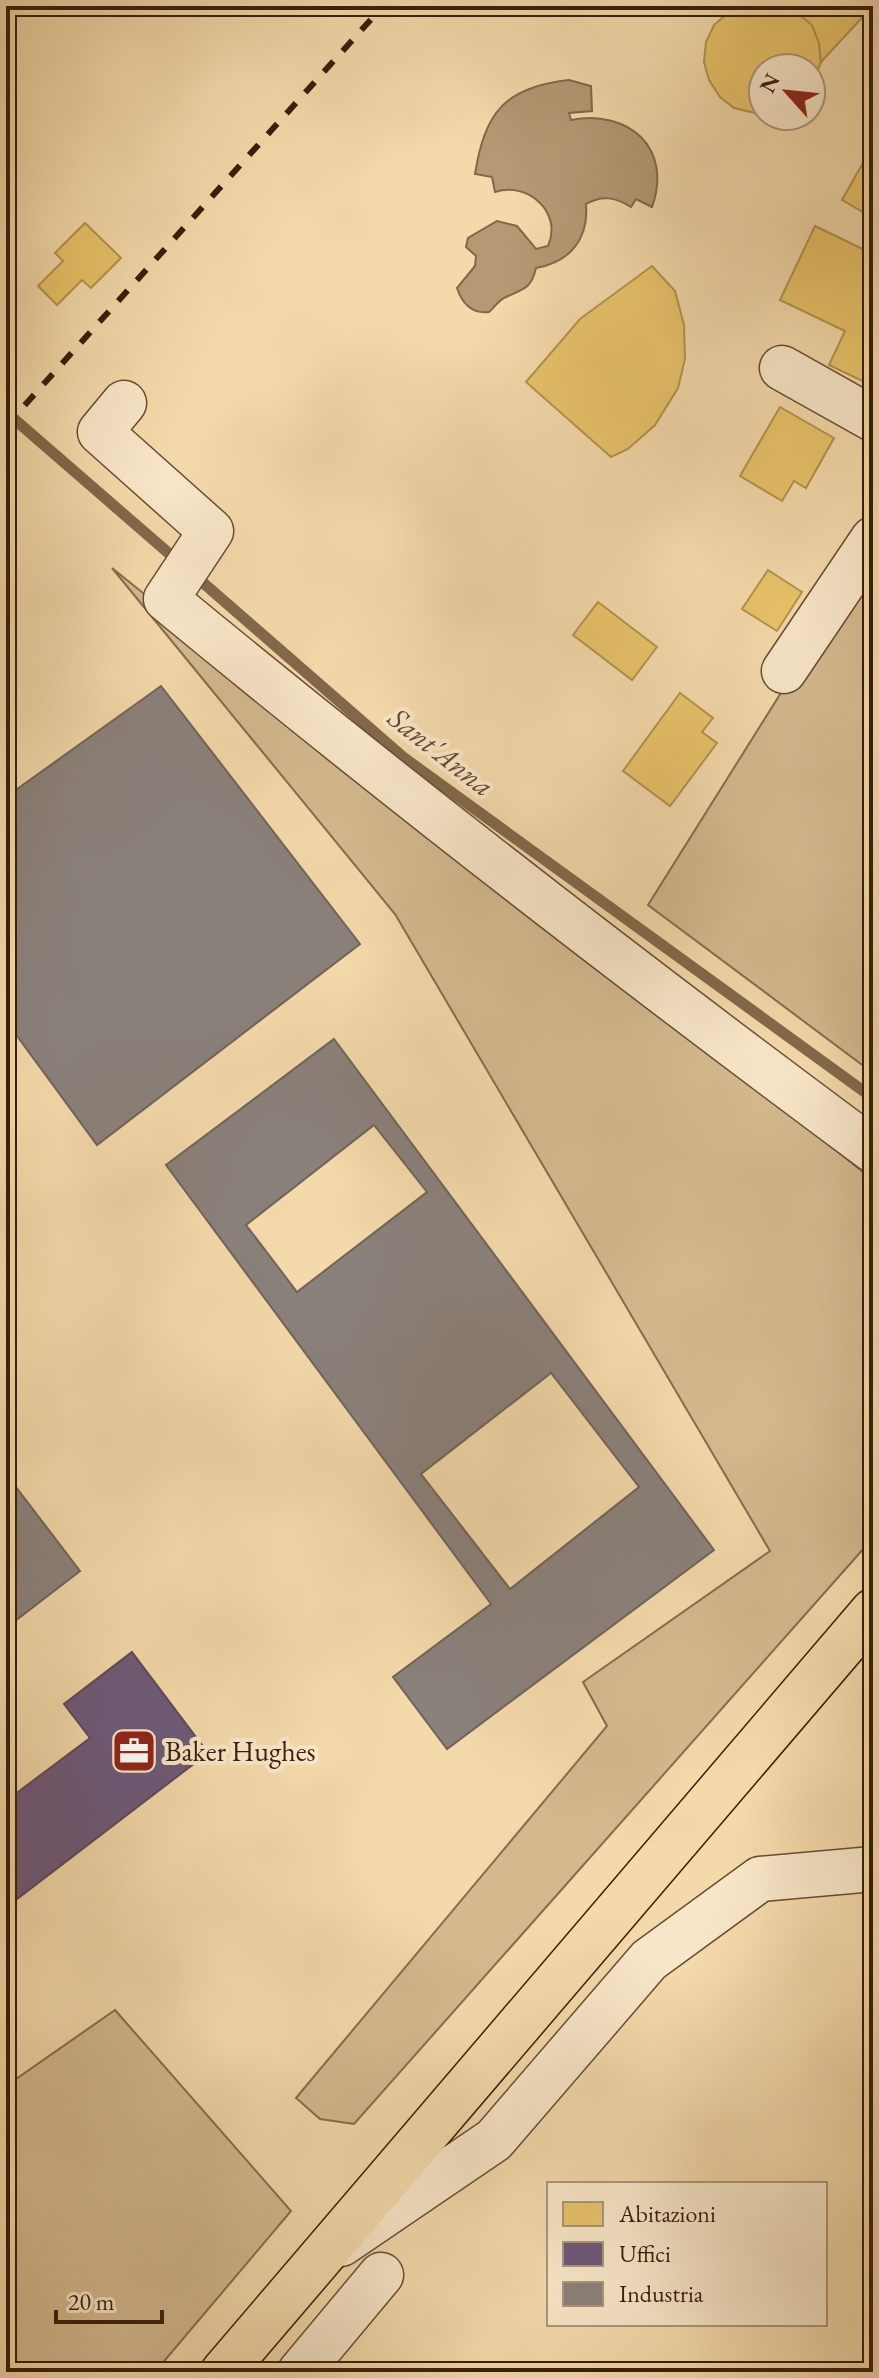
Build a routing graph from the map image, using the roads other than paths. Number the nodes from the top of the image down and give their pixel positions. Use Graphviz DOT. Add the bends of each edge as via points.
graph roads {
  1 [pos="782,368"];
  2 [pos="124,403"];
  3 [pos="873,419"];
  4 [pos="873,539"];
  5 [pos="784,671"];
  6 [pos="873,1150"];
  7 [pos="873,1611"];
  8 [pos="873,1869"];
  9 [pos="322,2256"];
  10 [pos="381,2275"];
  11 [pos="223,2372"];
  12 [pos="300,2372"];
  1 -- 3 [label="street"];
  2 -- 6 [label="street" via="100,432 211,531 166,599 640,977"];
  4 -- 5 [label="street"];
  7 -- 9 [label="main road"];
  8 -- 9 [label="street" via="760,1879 649,1960 494,2140"];
  9 -- 11 [label="main road"];
  10 -- 12 [label="street"];
}
